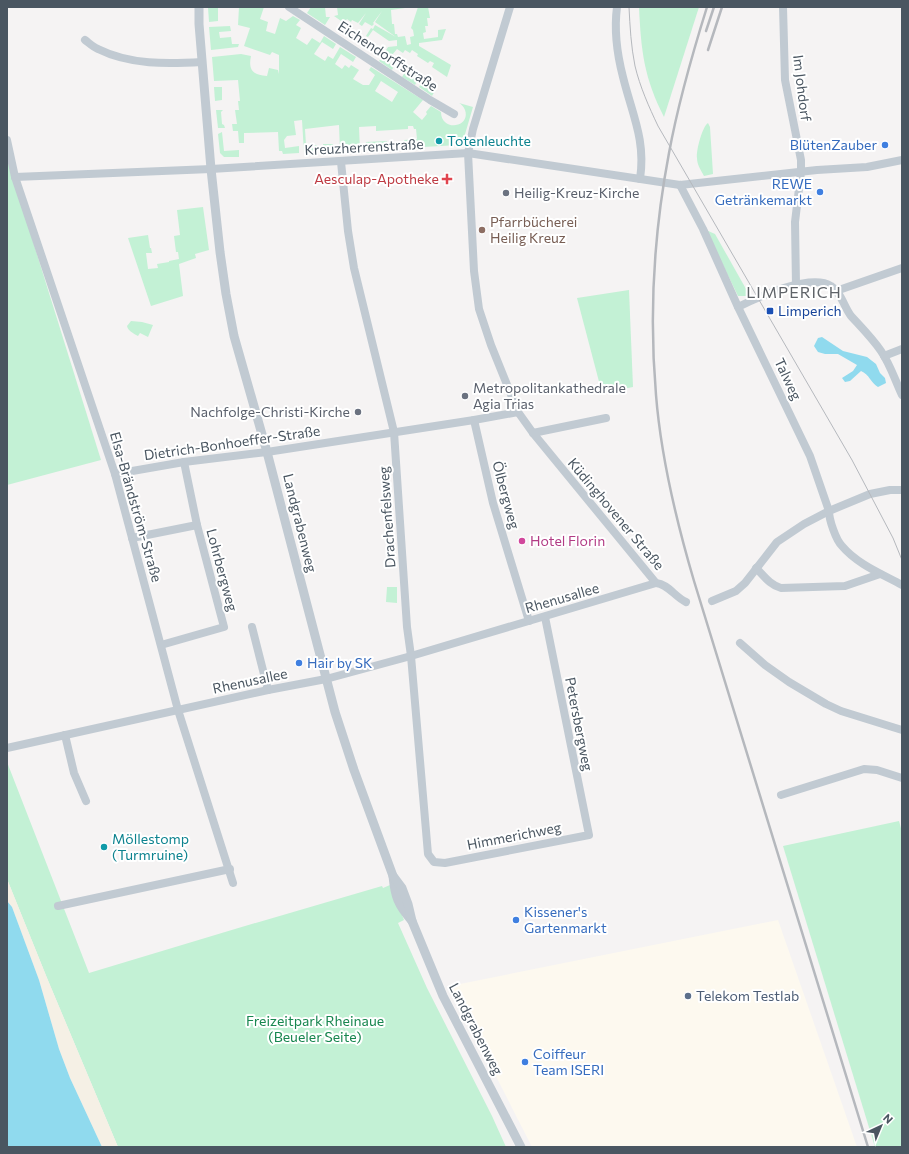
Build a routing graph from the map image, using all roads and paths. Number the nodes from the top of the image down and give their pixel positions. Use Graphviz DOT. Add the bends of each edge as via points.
graph roads {
  1 [pos="199,7"];
  2 [pos="289,7"];
  3 [pos="510,7"];
  4 [pos="617,7"];
  5 [pos="783,7"];
  6 [pos="86,40"];
  7 [pos="202,62"];
  8 [pos="454,114"];
  9 [pos="7,140"];
  10 [pos="468,153"];
  11 [pos="902,160"];
  12 [pos="341,162"];
  13 [pos="211,169"];
  14 [pos="801,172"];
  15 [pos="15,177"];
  16 [pos="640,179"];
  17 [pos="680,185"];
  18 [pos="902,268"];
  19 [pos="796,285"];
  20 [pos="836,291"];
  21 [pos="738,307"];
  22 [pos="902,349"];
  23 [pos="884,356"];
  24 [pos="902,395"];
  25 [pos="518,412"];
  26 [pos="606,418"];
  27 [pos="474,420"];
  28 [pos="394,432"];
  29 [pos="533,433"];
  30 [pos="267,452"];
  31 [pos="184,462"];
  32 [pos="115,474"];
  33 [pos="902,490"];
  34 [pos="829,512"];
  35 [pos="196,525"];
  36 [pos="132,538"];
  37 [pos="756,568"];
  38 [pos="880,574"];
  39 [pos="656,583"];
  40 [pos="902,585"];
  41 [pos="712,601"];
  42 [pos="686,602"];
  43 [pos="545,617"];
  44 [pos="529,621"];
  45 [pos="252,627"];
  46 [pos="740,643"];
  47 [pos="161,645"];
  48 [pos="411,656"];
  49 [pos="326,679"];
  50 [pos="268,690"];
  51 [pos="178,710"];
  52 [pos="902,730"];
  53 [pos="65,735"];
  54 [pos="7,748"];
  55 [pos="902,778"];
  56 [pos="781,796"];
  57 [pos="86,801"];
  58 [pos="589,835"];
  59 [pos="445,863"];
  60 [pos="230,869"];
  61 [pos="233,883"];
  62 [pos="58,906"];
  63 [pos="521,1147"];
  1 -- 7 [label="street, Landgrabenweg"];
  2 -- 8 [label="street, Eichendorffstraße"];
  3 -- 10 [label="street, Küdinghovener Straße"];
  4 -- 16 [label="street" via="618,55 640,135"];
  5 -- 14 [label="street, Im Johdorf" via="785,80 801,160"];
  6 -- 7 [label="street" via="97,49 116,56 169,64"];
  7 -- 13 [label="street, Landgrabenweg"];
  9 -- 15 [label="street, Elsa-Brändström-Straße"];
  10 -- 12 [label="street, Kreuzherrenstraße"];
  10 -- 16 [label="street, Kreuzherrenstraße"];
  10 -- 25 [label="street, Küdinghovener Straße" via="474,271 479,309"];
  11 -- 14 [label="street, Kreuzherrenstraße" via="867,167"];
  12 -- 13 [label="street, Kreuzherrenstraße"];
  12 -- 28 [label="street, Drachenfelsweg" via="354,268"];
  13 -- 15 [label="street, Kreuzherrenstraße"];
  13 -- 30 [label="street, Landgrabenweg" via="231,321"];
  14 -- 17 [label="street, Kreuzherrenstraße"];
  14 -- 19 [label="street, Im Johdorf" via="795,222"];
  15 -- 32 [label="street, Elsa-Brändström-Straße"];
  16 -- 17 [label="street, Kreuzherrenstraße"];
  17 -- 21 [label="street, Talweg" via="704,229"];
  18 -- 20 [label="street"];
  19 -- 20 [label="street" via="820,282"];
  19 -- 21 [label="street"];
  20 -- 23 [label="street" via="847,312"];
  21 -- 34 [label="street, Talweg" via="810,456"];
  22 -- 23 [label="street"];
  23 -- 24 [label="street"];
  25 -- 27 [label="street, Dietrich-Bonhoeffer-Straße"];
  25 -- 29 [label="street, Küdinghovener Straße"];
  26 -- 29 [label="street"];
  27 -- 28 [label="street, Dietrich-Bonhoeffer-Straße"];
  27 -- 44 [label="street, Ölbergweg" via="493,503"];
  28 -- 30 [label="street, Dietrich-Bonhoeffer-Straße"];
  28 -- 48 [label="street, Drachenfelsweg"];
  29 -- 39 [label="street, Küdinghovener Straße"];
  30 -- 31 [label="street, Dietrich-Bonhoeffer-Straße"];
  30 -- 49 [label="street, Landgrabenweg"];
  31 -- 32 [label="street, Dietrich-Bonhoeffer-Straße"];
  31 -- 35 [label="street, Lohrbergweg"];
  32 -- 36 [label="street, Elsa-Brändström-Straße"];
  33 -- 34 [label="street" via="870,494"];
  34 -- 37 [label="street" via="804,524 777,542"];
  34 -- 38 [label="street, Talweg" via="829,518 841,545"];
  35 -- 36 [label="street, Lohrbergweg"];
  35 -- 47 [label="street, Lohrbergweg" via="224,627"];
  36 -- 47 [label="street, Elsa-Brändström-Straße"];
  37 -- 38 [label="street" via="769,582 781,588 845,586"];
  37 -- 41 [label="street" via="736,591"];
  38 -- 40 [label="street, Talweg"];
  39 -- 42 [label="street, Küdinghovener Straße" via="664,584"];
  39 -- 43 [label="street, Rhenusallee"];
  43 -- 44 [label="street, Rhenusallee"];
  43 -- 58 [label="street, Petersbergweg"];
  44 -- 48 [label="street, Rhenusallee"];
  45 -- 50 [label="street"];
  46 -- 52 [label="street" via="789,682 832,707"];
  47 -- 51 [label="street, Elsa-Brändström-Straße"];
  48 -- 49 [label="street, Rhenusallee"];
  48 -- 59 [label="street, Drachenfelsweg" via="428,854 434,862"];
  49 -- 50 [label="street, Rhenusallee"];
  49 -- 63 [label="street, Landgrabenweg" via="354,770 393,876 402,888 412,921 443,996"];
  50 -- 51 [label="street, Rhenusallee"];
  51 -- 53 [label="street, Rhenusallee"];
  51 -- 60 [label="street, Elsa-Brändström-Straße"];
  53 -- 54 [label="street, Rhenusallee"];
  53 -- 57 [label="street" via="74,773"];
  55 -- 56 [label="street" via="877,770 864,769"];
  58 -- 59 [label="street, Himmerichweg"];
  60 -- 61 [label="street, Elsa-Brändström-Straße"];
  60 -- 62 [label="street"];
}
